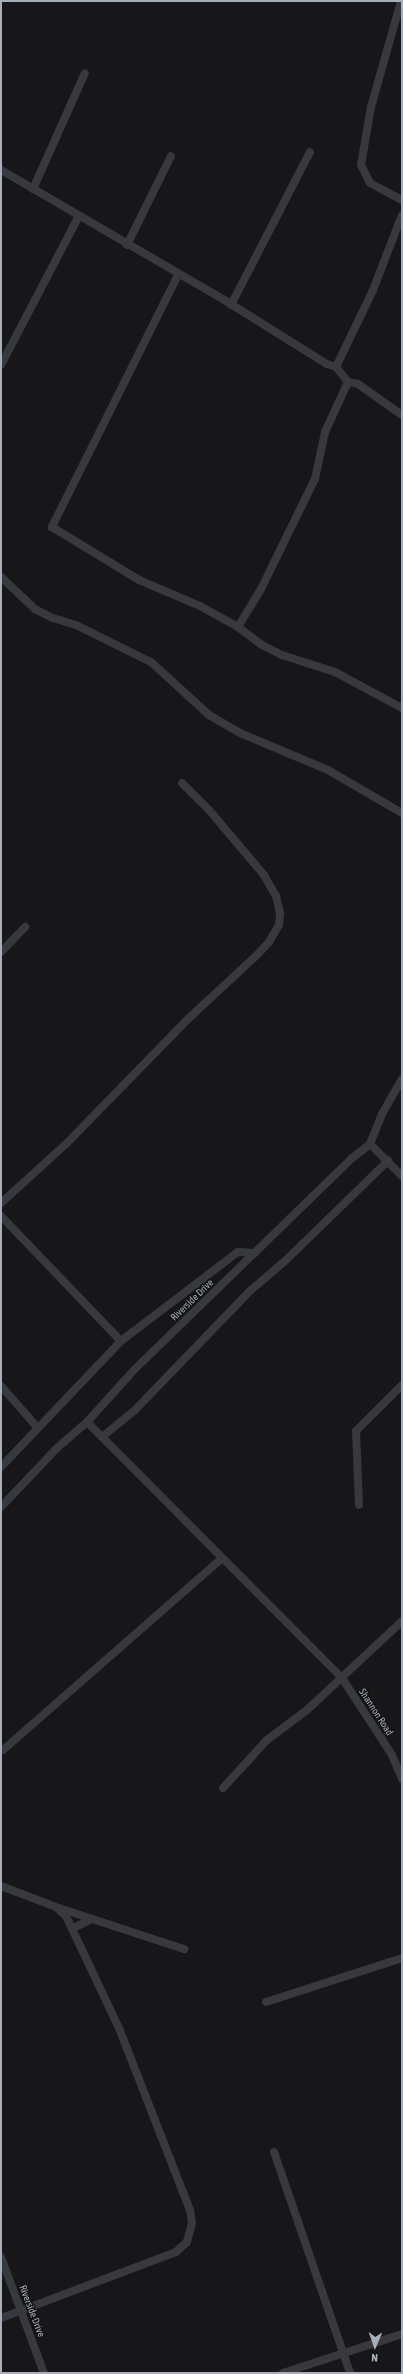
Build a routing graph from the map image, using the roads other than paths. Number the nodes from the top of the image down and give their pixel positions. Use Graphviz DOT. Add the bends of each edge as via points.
graph roads {
  1 [pos="401,1"];
  2 [pos="84,73"];
  3 [pos="310,152"];
  4 [pos="171,156"];
  5 [pos="1,170"];
  6 [pos="33,189"];
  7 [pos="402,200"];
  8 [pos="402,215"];
  9 [pos="79,216"];
  10 [pos="127,245"];
  11 [pos="178,275"];
  12 [pos="231,305"];
  13 [pos="1,365"];
  14 [pos="336,367"];
  15 [pos="348,382"];
  16 [pos="402,415"];
  17 [pos="1,577"];
  18 [pos="238,627"];
  19 [pos="402,708"];
  20 [pos="182,783"];
  21 [pos="402,813"];
  22 [pos="25,927"];
  23 [pos="1,952"];
  24 [pos="402,1079"];
  25 [pos="370,1144"];
  26 [pos="388,1161"];
  27 [pos="402,1176"];
  28 [pos="1,1203"];
  29 [pos="1,1216"];
  30 [pos="255,1253"];
  31 [pos="121,1341"];
  32 [pos="402,1385"];
  33 [pos="1,1386"];
  34 [pos="87,1422"];
  35 [pos="37,1427"];
  36 [pos="102,1436"];
  37 [pos="1,1467"];
  38 [pos="359,1505"];
  39 [pos="1,1507"];
  40 [pos="222,1558"];
  41 [pos="402,1621"];
  42 [pos="342,1678"];
  43 [pos="3,1750"];
  44 [pos="402,1779"];
  45 [pos="223,1788"];
  46 [pos="1,1886"];
  47 [pos="56,1907"];
  48 [pos="92,1919"];
  49 [pos="72,1929"];
  50 [pos="184,1949"];
  51 [pos="402,1958"];
  52 [pos="266,2002"];
  53 [pos="274,2152"];
  54 [pos="1,2257"];
  55 [pos="21,2311"];
  56 [pos="1,2318"];
  57 [pos="402,2334"];
  58 [pos="345,2353"];
  59 [pos="44,2373"];
  60 [pos="282,2373"];
  61 [pos="350,2373"];
  1 -- 7 [label="street" via="371,108 361,165 370,183"];
  2 -- 6 [label="street"];
  3 -- 12 [label="street"];
  4 -- 10 [label="street"];
  5 -- 6 [label="street"];
  6 -- 9 [label="street"];
  8 -- 14 [label="street" via="373,290"];
  9 -- 10 [label="street"];
  9 -- 13 [label="street"];
  10 -- 11 [label="street"];
  11 -- 12 [label="street"];
  11 -- 18 [label="street" via="52,527 139,580 200,606"];
  12 -- 14 [label="street"];
  14 -- 15 [label="street"];
  15 -- 16 [label="street" via="358,384"];
  15 -- 18 [label="street" via="325,432 315,480 261,589"];
  17 -- 21 [label="street" via="35,609 76,625 151,662 209,715 240,733 328,770"];
  18 -- 19 [label="street" via="262,645 282,655 335,672"];
  20 -- 28 [label="street" via="264,874 276,896 280,913 279,925 257,955 187,1020 67,1143"];
  22 -- 23 [label="street"];
  24 -- 25 [label="street" via="382,1114"];
  25 -- 26 [label="street"];
  25 -- 30 [label="street, Riverside Drive" via="351,1159"];
  26 -- 27 [label="street"];
  26 -- 36 [label="street" via="285,1261 240,1300 135,1410"];
  29 -- 31 [label="street"];
  30 -- 31 [label="street" via="238,1252"];
  30 -- 34 [label="street, Riverside Drive" via="134,1370"];
  31 -- 35 [label="street"];
  32 -- 38 [label="street" via="356,1432"];
  33 -- 35 [label="street"];
  34 -- 36 [label="street, Shannon Road"];
  34 -- 39 [label="street, Riverside Drive"];
  35 -- 37 [label="street"];
  36 -- 40 [label="street, Shannon Road"];
  40 -- 42 [label="street, Shannon Road"];
  40 -- 43 [label="street"];
  41 -- 42 [label="street"];
  42 -- 44 [label="street, Shannon Road" via="392,1756"];
  42 -- 45 [label="street" via="307,1710 267,1740"];
  46 -- 47 [label="street"];
  47 -- 48 [label="street"];
  47 -- 49 [label="street" via="66,1916"];
  48 -- 49 [label="street"];
  48 -- 50 [label="street"];
  49 -- 55 [label="street" via="119,2028 190,2210 192,2223 187,2242 176,2252"];
  51 -- 52 [label="street"];
  53 -- 58 [label="street"];
  54 -- 55 [label="street, Riverside Drive"];
  55 -- 56 [label="street"];
  55 -- 59 [label="street, Riverside Drive"];
  57 -- 58 [label="street"];
  58 -- 60 [label="street"];
  58 -- 61 [label="street"];
}
